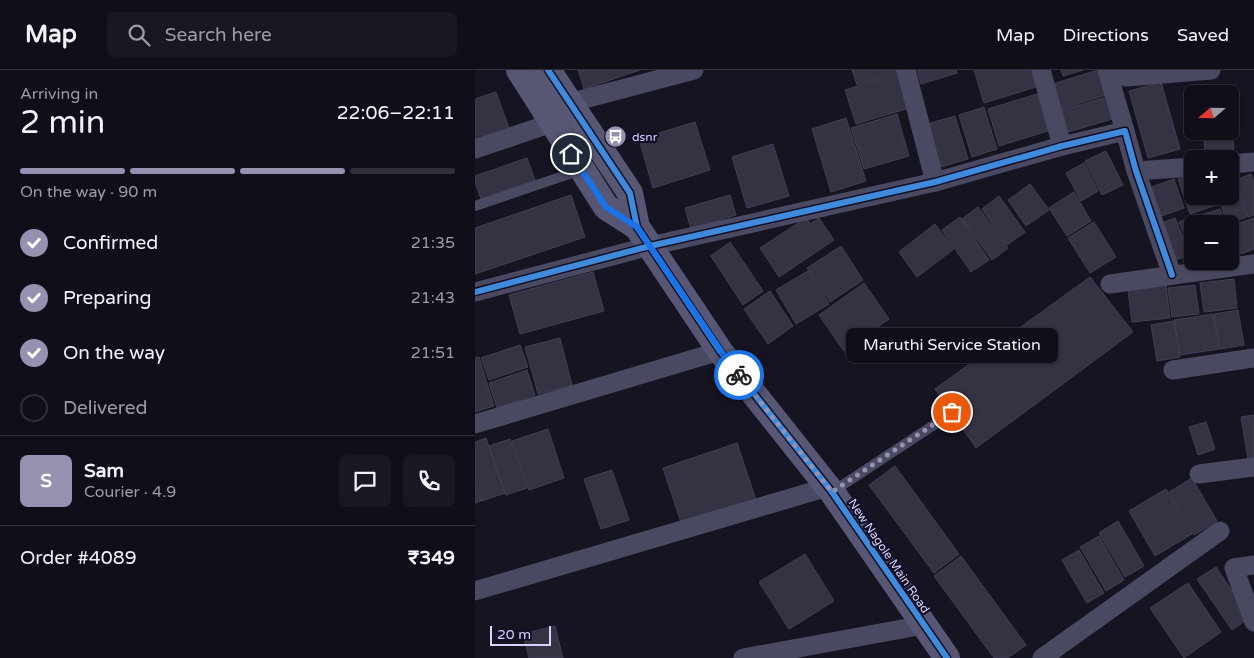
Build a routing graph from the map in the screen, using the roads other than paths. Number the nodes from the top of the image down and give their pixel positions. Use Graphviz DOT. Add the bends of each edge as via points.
graph roads {
  1 [pos="519,70"];
  2 [pos="548,70"];
  3 [pos="694,70"];
  4 [pos="906,70"];
  5 [pos="1041,70"];
  6 [pos="1107,70"];
  7 [pos="1115,70"];
  8 [pos="1211,70"];
  9 [pos="569,102"];
  10 [pos="551,123"];
  11 [pos="1125,131"];
  12 [pos="1062,146"];
  13 [pos="475,149"];
  14 [pos="1254,162"];
  15 [pos="1239,163"];
  16 [pos="1184,168"];
  17 [pos="581,170"];
  18 [pos="1136,171"];
  19 [pos="935,182"];
  20 [pos="475,206"];
  21 [pos="644,237"];
  22 [pos="1254,264"];
  23 [pos="1172,275"];
  24 [pos="1110,284"];
  25 [pos="475,292"];
  26 [pos="721,351"];
  27 [pos="1254,358"];
  28 [pos="1173,370"];
  29 [pos="952,412"];
  30 [pos="475,424"];
  31 [pos="1254,467"];
  32 [pos="1199,474"];
  33 [pos="830,489"];
  34 [pos="1220,531"];
  35 [pos="1254,565"];
  36 [pos="475,591"];
  37 [pos="1254,622"];
  38 [pos="923,625"];
  39 [pos="743,658"];
  40 [pos="947,658"];
  41 [pos="1042,658"];
  1 -- 10 [label="street, New Nagole Main Road"];
  2 -- 9 [label="street, New Nagole Main Road"];
  3 -- 9 [label="street"];
  4 -- 19 [label="street"];
  5 -- 12 [label="street"];
  6 -- 11 [label="street"];
  7 -- 8 [label="street" via="1127,77"];
  9 -- 21 [label="street, New Nagole Main Road" via="630,193"];
  10 -- 13 [label="street"];
  10 -- 17 [label="street, New Nagole Main Road"];
  11 -- 12 [label="street"];
  11 -- 18 [label="street"];
  12 -- 19 [label="street"];
  14 -- 15 [label="street"];
  16 -- 18 [label="street"];
  17 -- 20 [label="lane"];
  17 -- 21 [label="street, New Nagole Main Road" via="606,207"];
  18 -- 23 [label="street"];
  19 -- 21 [label="street"];
  21 -- 25 [label="street"];
  21 -- 26 [label="street, New Nagole Main Road"];
  22 -- 23 [label="street"];
  23 -- 24 [label="street"];
  26 -- 30 [label="street"];
  26 -- 33 [label="street, New Nagole Main Road"];
  27 -- 28 [label="street"];
  29 -- 33 [label="lane"];
  31 -- 32 [label="street"];
  33 -- 36 [label="street"];
  33 -- 38 [label="street, New Nagole Main Road"];
  34 -- 41 [label="street"];
  35 -- 37 [label="street" via="1234,568"];
  38 -- 39 [label="street"];
  38 -- 40 [label="street, New Nagole Main Road"];
}
